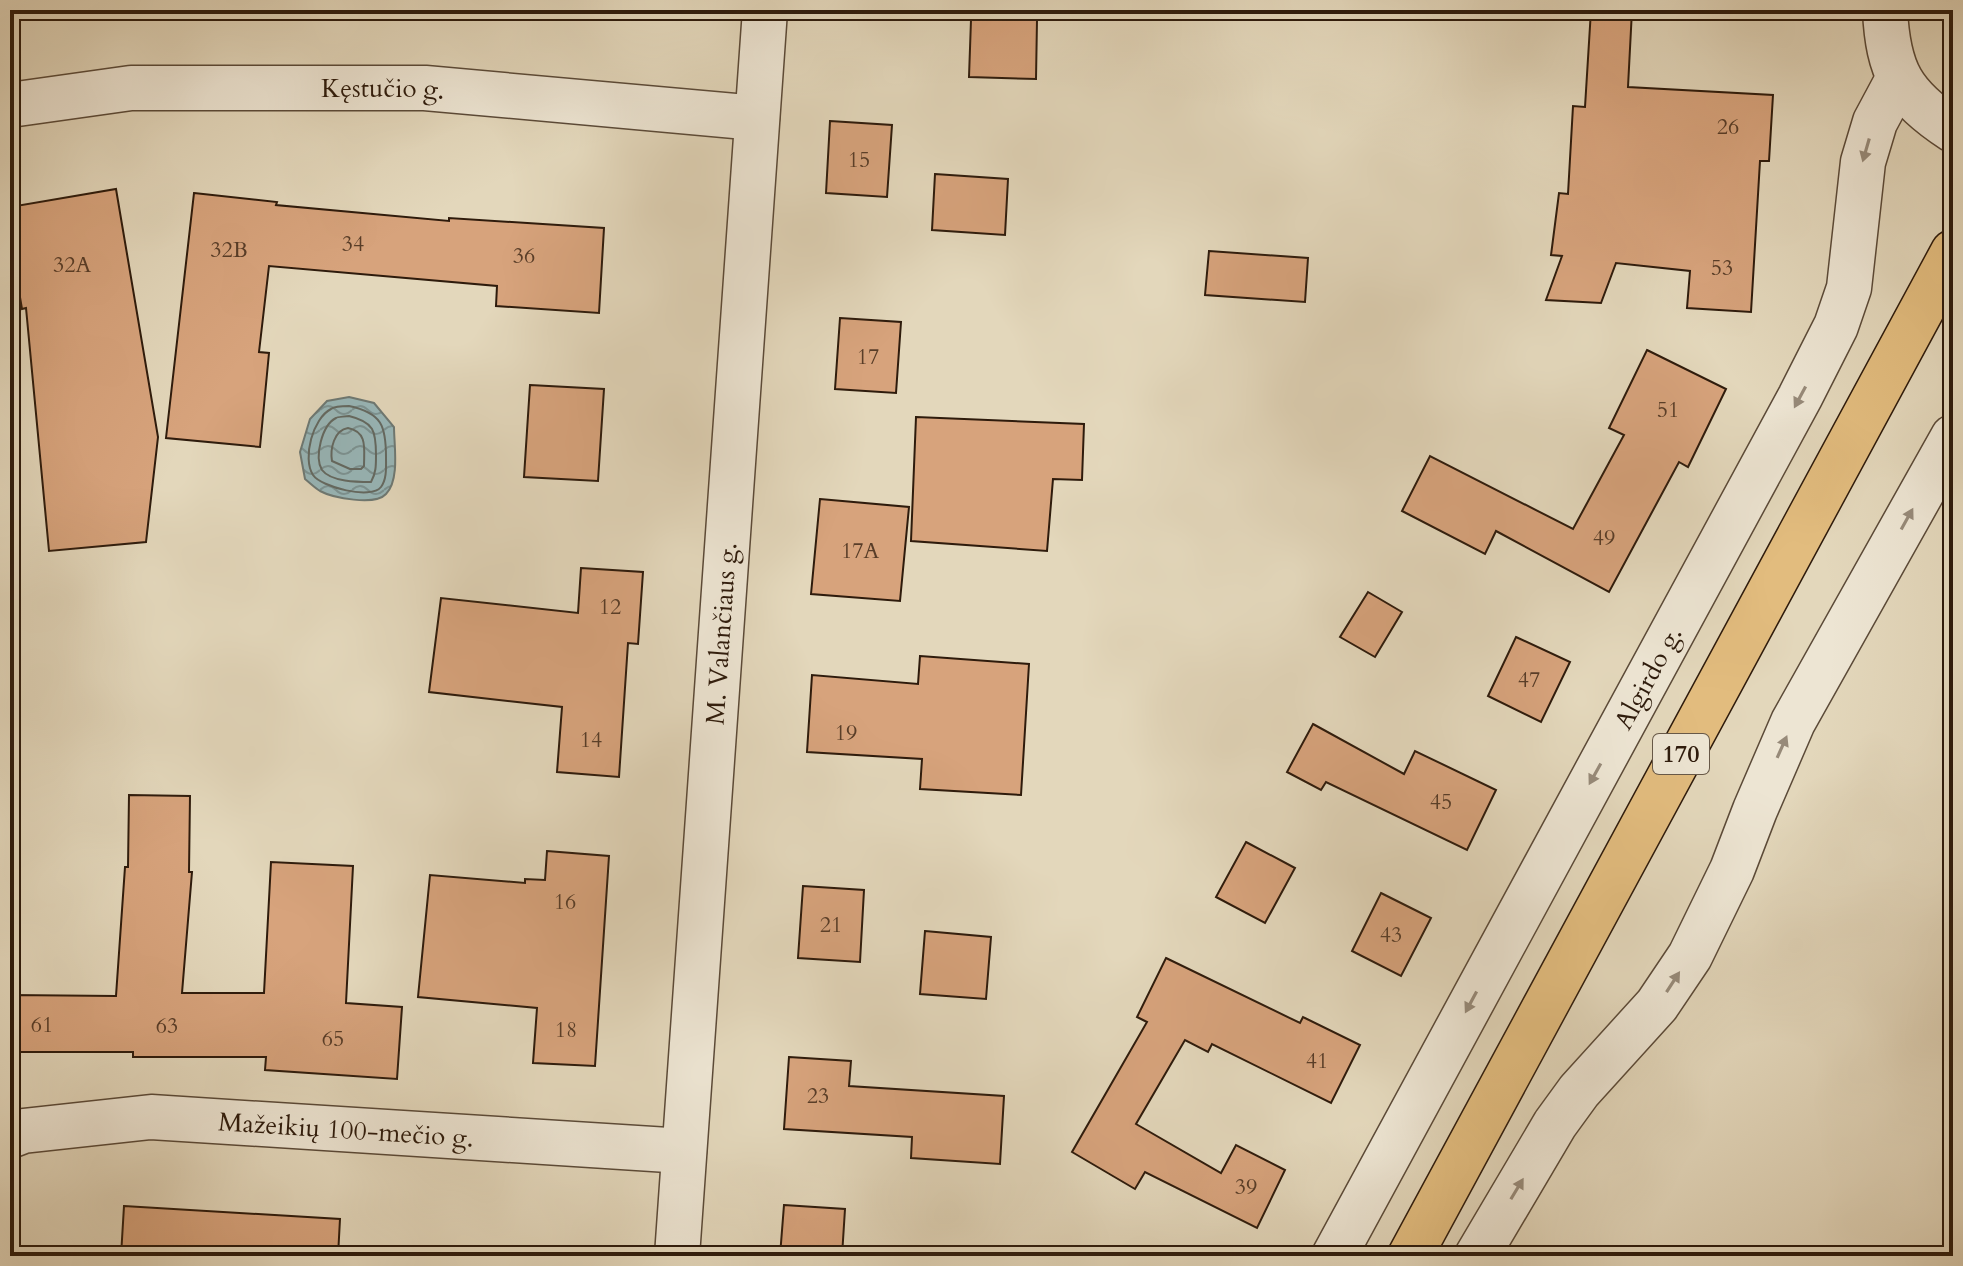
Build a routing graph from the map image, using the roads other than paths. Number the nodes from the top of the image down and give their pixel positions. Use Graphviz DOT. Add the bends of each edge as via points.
graph roads {
  1 [pos="765,10"];
  2 [pos="1885,10"];
  3 [pos="1898,79"];
  4 [pos="10,105"];
  5 [pos="757,118"];
  6 [pos="1953,130"];
  7 [pos="1953,252"];
  8 [pos="1953,437"];
  9 [pos="10,1136"];
  10 [pos="684,1151"];
  11 [pos="677,1256"];
  12 [pos="1334,1256"];
  13 [pos="1410,1256"];
  14 [pos="1477,1256"];
  1 -- 5 [label="street, M. Valančiaus g."];
  2 -- 3 [label="street" via="1886,39"];
  3 -- 6 [label="street" via="1928,114"];
  3 -- 12 [label="street, Algirdo g., one-way" via="1875,122 1863,162 1849,288 1836,326"];
  4 -- 5 [label="street, Kęstučio g." via="131,88 425,88"];
  5 -- 10 [label="street, M. Valančiaus g."];
  7 -- 13 [label="main road, 170"];
  14 -- 8 [label="street, one-way" via="1555,1124 1657,1005 1690,956 1793,722"];
  9 -- 10 [label="street, Mažeikių 100-mečio g." via="151,1117"];
  10 -- 11 [label="street, M. Valančiaus g."];
}
